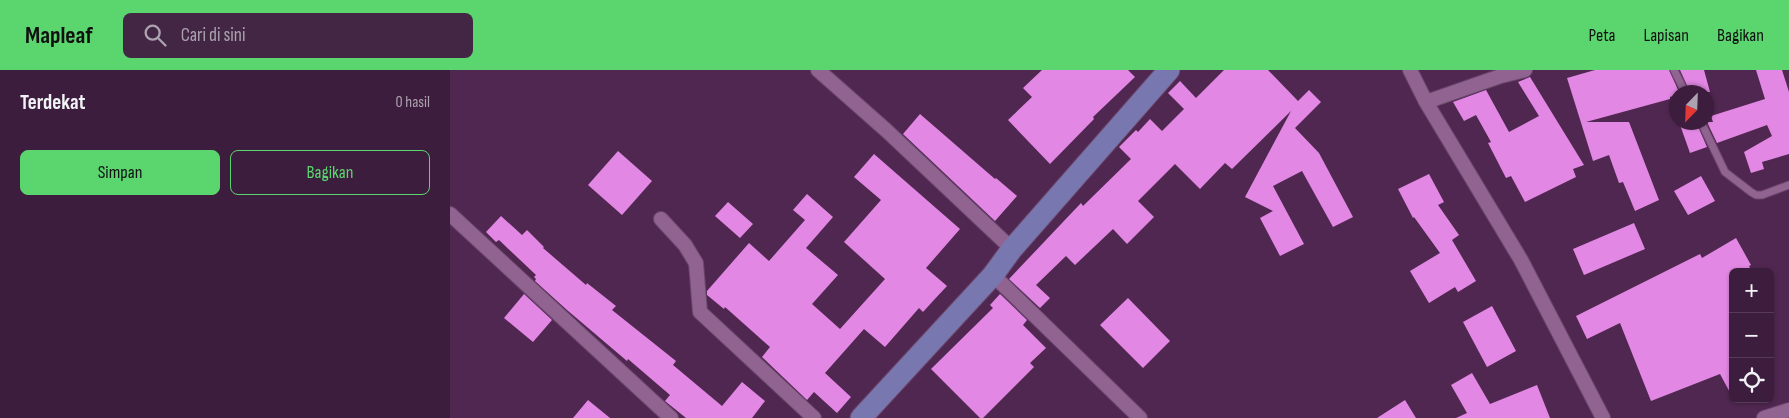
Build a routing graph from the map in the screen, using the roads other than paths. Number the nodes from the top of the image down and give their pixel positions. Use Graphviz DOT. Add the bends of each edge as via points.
graph roads {
  1 [pos="818,70"];
  2 [pos="1169,70"];
  3 [pos="1410,70"];
  4 [pos="1525,70"];
  5 [pos="1674,70"];
  6 [pos="1682,85"];
  7 [pos="1426,102"];
  8 [pos="1705,130"];
  9 [pos="1789,185"];
  10 [pos="450,214"];
  11 [pos="661,219"];
  12 [pos="1012,249"];
  13 [pos="993,275"];
  14 [pos="1789,410"];
  15 [pos="671,418"];
  16 [pos="814,418"];
  17 [pos="861,418"];
  18 [pos="1140,418"];
  19 [pos="1603,418"];
  20 [pos="1764,418"];
  1 -- 12 [label="street"];
  2 -- 12 [label="main road"];
  3 -- 7 [label="street"];
  4 -- 7 [label="street"];
  5 -- 6 [label="lane"];
  7 -- 19 [label="street" via="1521,260"];
  8 -- 9 [label="lane" via="1725,172 1751,192 1762,195"];
  10 -- 15 [label="street"];
  11 -- 16 [label="street" via="685,245 696,263 700,312"];
  12 -- 13 [label="main road"];
  13 -- 17 [label="main road"];
  13 -- 18 [label="street"];
  14 -- 20 [label="street"];
}
